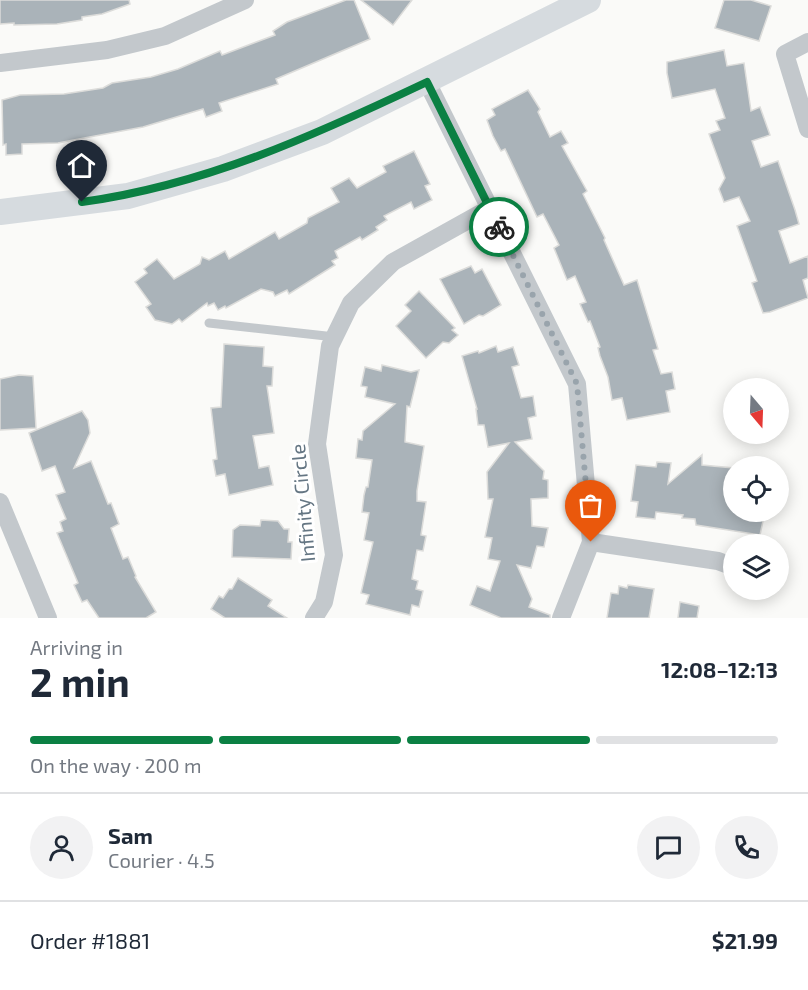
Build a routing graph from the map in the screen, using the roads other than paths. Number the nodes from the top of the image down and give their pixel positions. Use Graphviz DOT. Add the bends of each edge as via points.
graph roads {
  1 [pos="245,0"];
  2 [pos="588,0"];
  3 [pos="808,42"];
  4 [pos="0,63"];
  5 [pos="427,82"];
  6 [pos="808,129"];
  7 [pos="490,208"];
  8 [pos="0,212"];
  9 [pos="209,323"];
  10 [pos="335,337"];
  11 [pos="0,502"];
  12 [pos="591,542"];
  13 [pos="723,563"];
  14 [pos="48,618"];
  15 [pos="314,618"];
  16 [pos="561,618"];
  1 -- 4 [label="street" via="165,36 107,50"];
  2 -- 5 [label="main road"];
  3 -- 6 [label="street" via="785,54"];
  5 -- 7 [label="street"];
  5 -- 8 [label="main road" via="322,132 223,169 128,196"];
  7 -- 10 [label="street, Infinity Circle" via="393,262 351,303"];
  7 -- 12 [label="street" via="577,384"];
  9 -- 10 [label="lane"];
  10 -- 15 [label="street, Infinity Circle" via="330,346 317,444 334,555 324,602"];
  11 -- 14 [label="street"];
  12 -- 13 [label="street"];
  12 -- 16 [label="street"];
}
